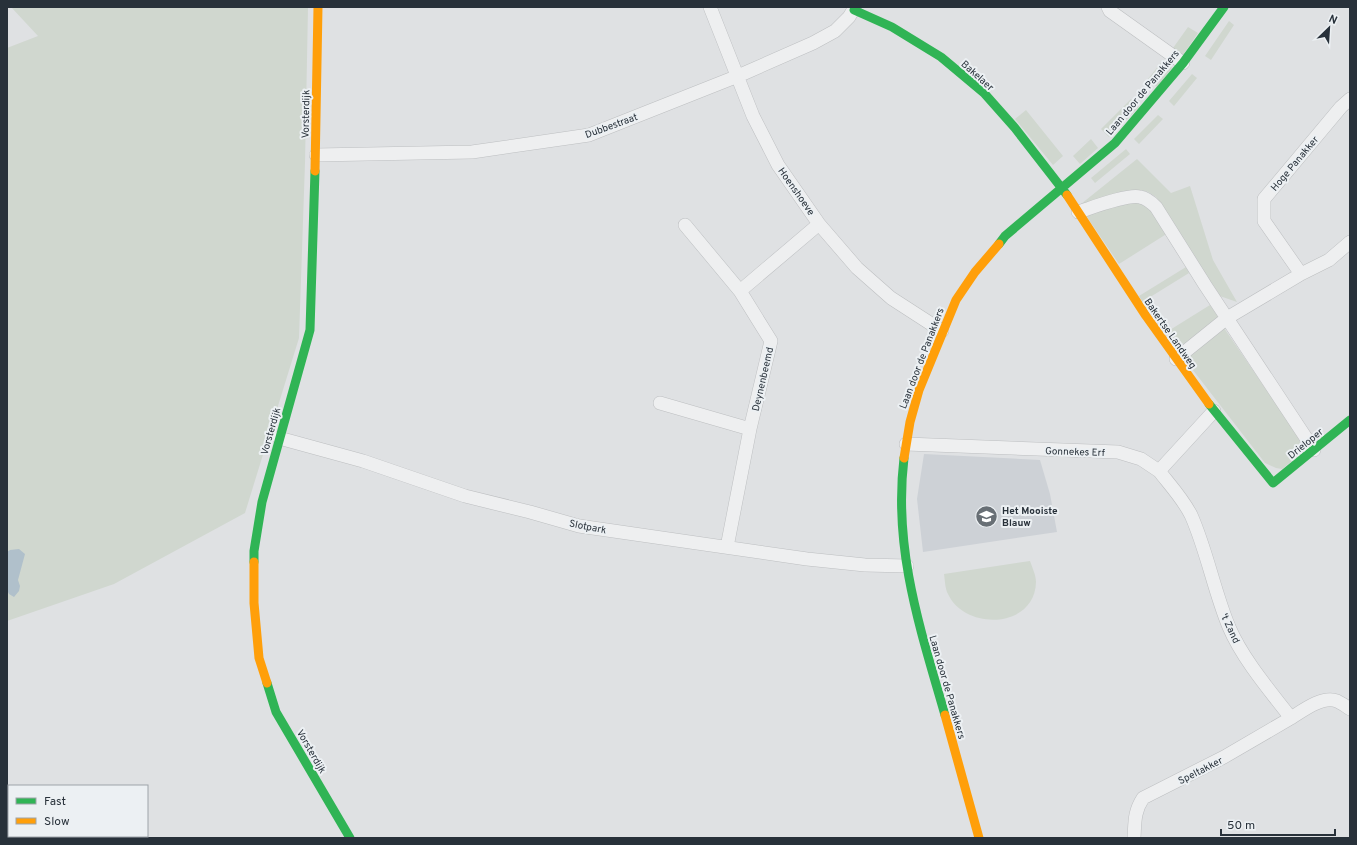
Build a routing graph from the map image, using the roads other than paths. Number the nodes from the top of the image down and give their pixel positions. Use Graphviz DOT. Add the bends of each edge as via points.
graph roads {
  1 [pos="318,7"];
  2 [pos="710,7"];
  3 [pos="1108,7"];
  4 [pos="1224,7"];
  5 [pos="854,8"];
  6 [pos="1183,62"];
  7 [pos="738,76"];
  8 [pos="1350,99"];
  9 [pos="316,155"];
  10 [pos="1062,188"];
  11 [pos="1078,212"];
  12 [pos="820,224"];
  13 [pos="685,225"];
  14 [pos="1350,242"];
  15 [pos="1300,274"];
  16 [pos="740,291"];
  17 [pos="1227,318"];
  18 [pos="942,331"];
  19 [pos="1176,359"];
  20 [pos="660,404"];
  21 [pos="1214,411"];
  22 [pos="1350,420"];
  23 [pos="750,429"];
  24 [pos="278,438"];
  25 [pos="906,444"];
  26 [pos="1314,450"];
  27 [pos="1159,470"];
  28 [pos="1273,483"];
  29 [pos="727,547"];
  30 [pos="906,566"];
  31 [pos="1350,709"];
  32 [pos="1290,718"];
  33 [pos="350,838"];
  34 [pos="979,838"];
  35 [pos="1134,838"];
  1 -- 9 [label="street, Vorsterdijk"];
  2 -- 7 [label="street, Hoenshoeve"];
  3 -- 6 [label="street" via="1110,11"];
  4 -- 6 [label="street, Laan door de Panakkers"];
  5 -- 7 [label="street, Dubbestraat" via="835,31"];
  5 -- 10 [label="street, Bakelaer" via="892,27 941,57 984,93"];
  6 -- 10 [label="street, Laan door de Panakkers" via="1115,143"];
  7 -- 9 [label="street, Dubbestraat" via="589,134 472,152"];
  7 -- 12 [label="street, Hoenshoeve" via="753,116 778,165"];
  8 -- 15 [label="street, Hoge Panakker" via="1264,199 1264,221"];
  9 -- 24 [label="street, Vorsterdijk" via="310,330"];
  10 -- 11 [label="street, Bakertse Landweg"];
  10 -- 18 [label="street, Laan door de Panakkers" via="1005,236 956,300"];
  11 -- 17 [label="street" via="1128,197 1139,196 1149,200"];
  11 -- 19 [label="street, Bakertse Landweg"];
  12 -- 16 [label="street"];
  12 -- 18 [label="street, Hoenshoeve" via="857,268 891,298"];
  13 -- 16 [label="street, Deynenbeemd"];
  14 -- 15 [label="street" via="1329,260"];
  15 -- 17 [label="street"];
  16 -- 23 [label="street, Deynenbeemd" via="771,341"];
  17 -- 19 [label="street"];
  17 -- 26 [label="street"];
  18 -- 25 [label="street, Laan door de Panakkers" via="916,397"];
  19 -- 21 [label="street, Bakertse Landweg"];
  20 -- 23 [label="street"];
  21 -- 27 [label="street"];
  21 -- 28 [label="street, Bakertse Landweg"];
  22 -- 26 [label="street, Drieloper"];
  23 -- 29 [label="street, Deynenbeemd"];
  24 -- 29 [label="street, Slotpark" via="363,461 465,496 579,526"];
  24 -- 33 [label="street, Vorsterdijk" via="262,502 254,551 254,603 259,658 276,712"];
  25 -- 27 [label="street, Gonnekes Erf" via="1118,452 1141,459"];
  25 -- 30 [label="street, Laan door de Panakkers" via="901,521"];
  26 -- 28 [label="street, Drieloper"];
  27 -- 32 [label="street, 't Zand" via="1190,514 1230,628 1245,656"];
  29 -- 30 [label="street, Slotpark" via="814,560"];
  30 -- 34 [label="street, Laan door de Panakkers" via="924,644"];
  31 -- 32 [label="street" via="1328,699 1313,704"];
  32 -- 35 [label="street, Speltakker" via="1224,757 1143,798 1135,818"];
}
